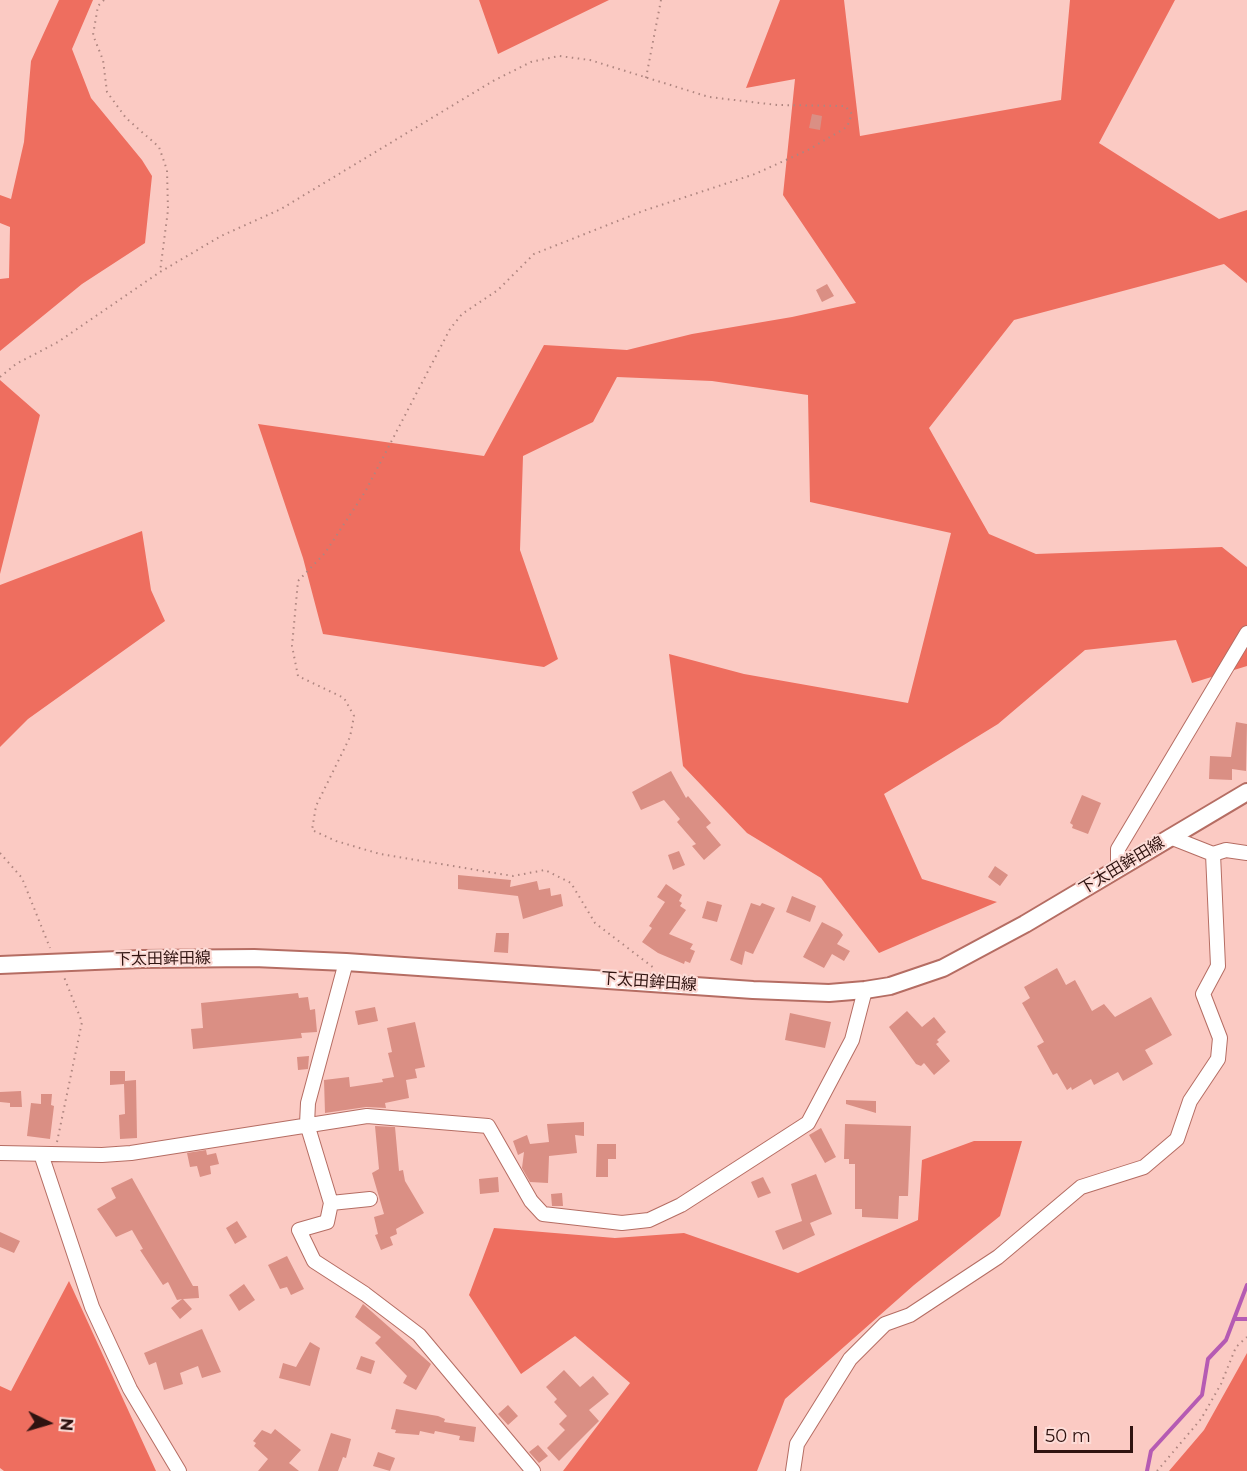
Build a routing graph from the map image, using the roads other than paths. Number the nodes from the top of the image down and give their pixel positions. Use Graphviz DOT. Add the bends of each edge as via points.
graph roads {
  1 [pos="1247,633"];
  2 [pos="1247,792"];
  3 [pos="1170,837"];
  4 [pos="1247,853"];
  5 [pos="1213,854"];
  6 [pos="1118,868"];
  7 [pos="346,962"];
  8 [pos="0,965"];
  9 [pos="865,990"];
  10 [pos="307,1124"];
  11 [pos="0,1153"];
  12 [pos="48,1155"];
  13 [pos="370,1199"];
  14 [pos="331,1203"];
  15 [pos="179,1471"];
  16 [pos="533,1471"];
  17 [pos="794,1471"];
  1 -- 6 [label="street" via="1118,849"];
  2 -- 3 [label="main road, 下太田鉾田線"];
  3 -- 5 [label="street"];
  3 -- 6 [label="main road, 下太田鉾田線"];
  4 -- 5 [label="street" via="1226,850"];
  5 -- 17 [label="street" via="1218,966 1203,994 1220,1038 1218,1059 1190,1101 1177,1139 1144,1167 1081,1187 998,1257 910,1315 885,1324 850,1359 803,1434 797,1444"];
  6 -- 9 [label="main road, 下太田鉾田線" via="943,968"];
  7 -- 8 [label="main road, 下太田鉾田線" via="254,958"];
  7 -- 9 [label="main road, 下太田鉾田線" via="829,993"];
  7 -- 10 [label="street" via="308,1103"];
  9 -- 10 [label="street" via="852,1040 808,1123 681,1205 649,1220 622,1223 543,1214 531,1201 488,1126 367,1116"];
  10 -- 12 [label="street" via="131,1153"];
  10 -- 14 [label="street"];
  11 -- 12 [label="street"];
  12 -- 15 [label="street" via="93,1307 130,1389"];
  13 -- 14 [label="street"];
  14 -- 16 [label="street" via="327,1222 299,1230 314,1261 419,1335"];
}
